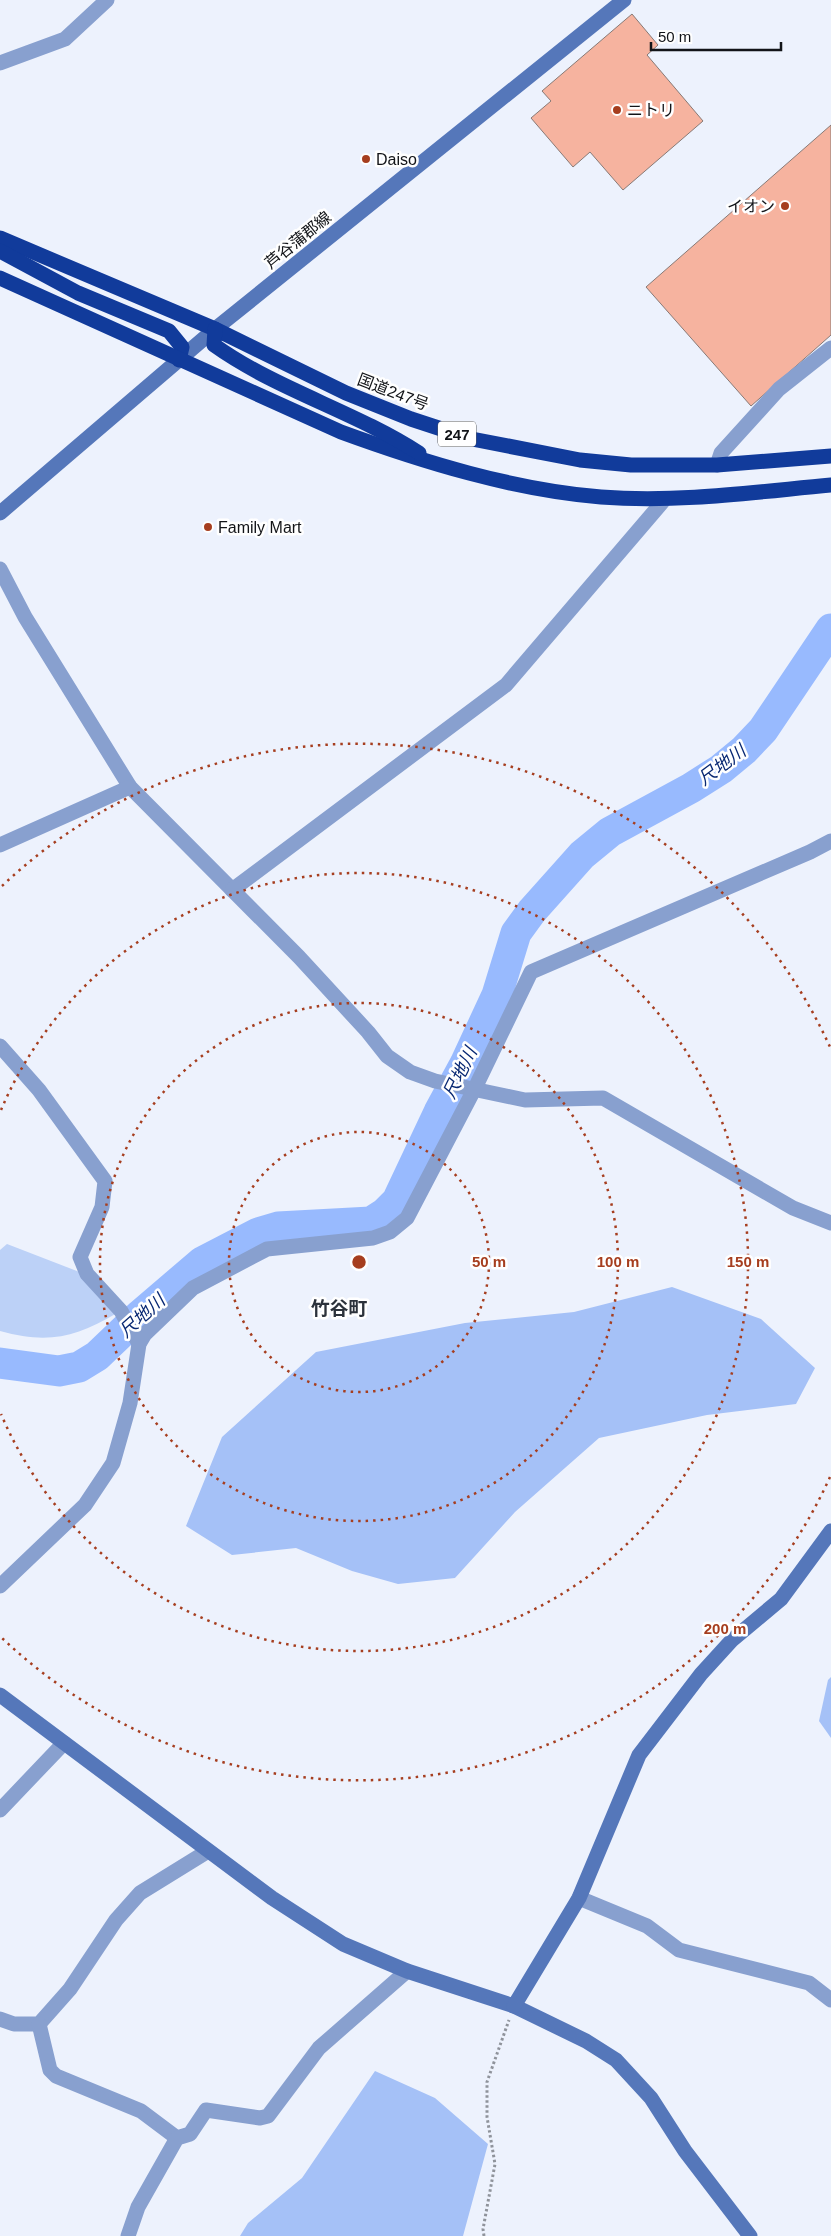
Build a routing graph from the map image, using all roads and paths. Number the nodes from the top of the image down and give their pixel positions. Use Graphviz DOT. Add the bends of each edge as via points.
graph roads {
  1 [pos="108,0"];
  2 [pos="624,0"];
  3 [pos="0,63"];
  4 [pos="0,238"];
  5 [pos="0,252"];
  6 [pos="0,278"];
  7 [pos="215,329"];
  8 [pos="831,348"];
  9 [pos="180,360"];
  10 [pos="831,456"];
  11 [pos="429,460"];
  12 [pos="717,465"];
  13 [pos="831,485"];
  14 [pos="665,498"];
  15 [pos="0,513"];
  16 [pos="0,569"];
  17 [pos="130,787"];
  18 [pos="831,841"];
  19 [pos="0,845"];
  20 [pos="232,890"];
  21 [pos="0,1046"];
  22 [pos="472,1088"];
  23 [pos="831,1223"];
  24 [pos="137,1341"];
  25 [pos="831,1531"];
  26 [pos="0,1586"];
  27 [pos="0,1695"];
  28 [pos="64,1744"];
  29 [pos="0,1810"];
  30 [pos="208,1851"];
  31 [pos="579,1898"];
  32 [pos="406,1971"];
  33 [pos="831,2000"];
  34 [pos="514,2006"];
  35 [pos="0,2019"];
  36 [pos="39,2024"];
  37 [pos="178,2138"];
  38 [pos="128,2236"];
  39 [pos="484,2236"];
  40 [pos="750,2236"];
  1 -- 3 [label="street" via="66,39"];
  2 -- 7 [label="street, 芦谷蒲郡線"];
  4 -- 7 [label="highway, 国道247号 / 247"];
  5 -- 9 [label="highway" via="78,293 169,332 182,347"];
  6 -- 9 [label="highway, 247"];
  7 -- 9 [label="street, 芦谷蒲郡線"];
  7 -- 11 [label="highway, 247" via="214,346 242,365 392,436"];
  7 -- 12 [label="highway, 国道247号 / 247" via="346,393 472,439 580,460 632,466"];
  8 -- 12 [label="street" via="779,389 721,453"];
  9 -- 11 [label="highway, 247" via="341,432"];
  9 -- 15 [label="street, 芦谷蒲郡線"];
  10 -- 12 [label="highway, 国道247号 / 247"];
  11 -- 14 [label="highway, 247" via="542,488 600,497"];
  13 -- 14 [label="highway, 247"];
  14 -- 20 [label="street" via="506,685"];
  16 -- 17 [label="street" via="25,617"];
  17 -- 19 [label="street"];
  17 -- 20 [label="street"];
  18 -- 22 [label="street" via="530,972"];
  20 -- 22 [label="street" via="299,957 387,1056 410,1072"];
  21 -- 24 [label="street" via="40,1090 105,1181 102,1207 80,1257 87,1274 121,1310"];
  22 -- 23 [label="street" via="525,1100 604,1098 793,1208"];
  22 -- 24 [label="street" via="407,1218 390,1232 373,1238 267,1249 193,1288"];
  24 -- 26 [label="street" via="130,1403 113,1463 85,1505"];
  25 -- 31 [label="street" via="781,1599 732,1640 701,1674 639,1755"];
  27 -- 28 [label="street"];
  28 -- 29 [label="street"];
  28 -- 30 [label="street"];
  30 -- 32 [label="street" via="343,1944"];
  30 -- 36 [label="street" via="140,1893 116,1920 70,1989"];
  31 -- 33 [label="street" via="647,1926 679,1950 809,1983"];
  31 -- 34 [label="street"];
  32 -- 34 [label="street"];
  32 -- 37 [label="street" via="319,2048 268,2116 260,2118 206,2110 190,2134"];
  34 -- 39 [label="path" via="487,2082 487,2117 495,2164"];
  34 -- 40 [label="street" via="578,2037 616,2060 651,2098 685,2151"];
  35 -- 36 [label="street" via="14,2024"];
  36 -- 37 [label="street" via="50,2070 56,2076 141,2111"];
  37 -- 38 [label="street" via="138,2207"];
}
